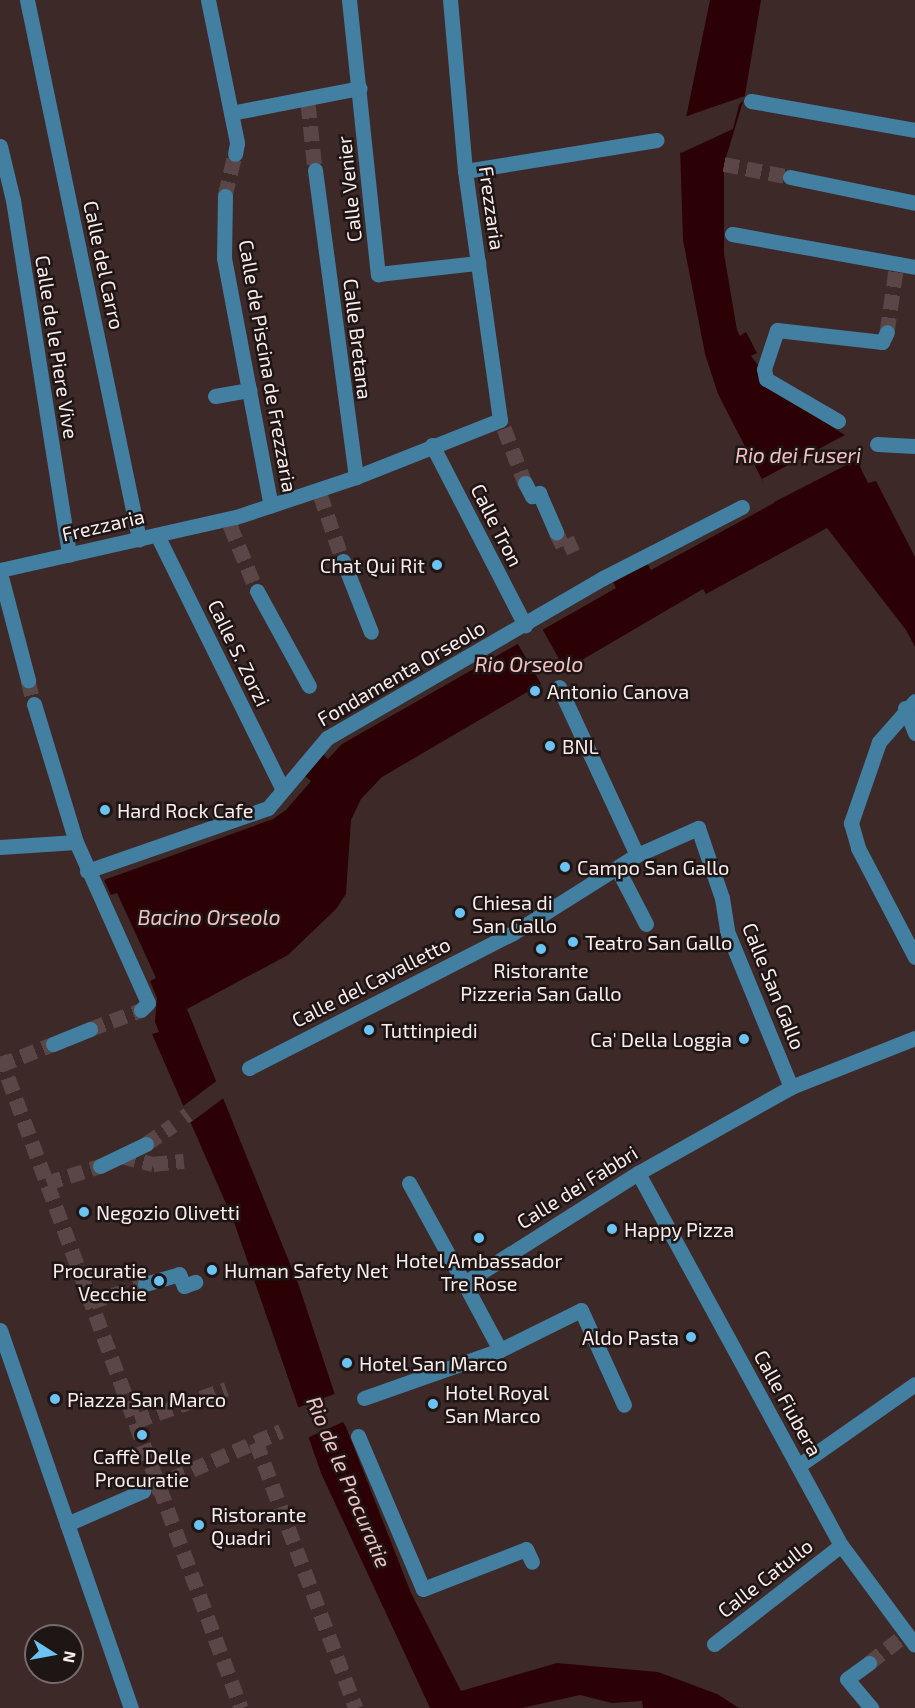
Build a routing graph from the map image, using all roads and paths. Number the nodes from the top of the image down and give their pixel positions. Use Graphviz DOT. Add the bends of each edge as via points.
graph roads {
  1 [pos="27,0"];
  2 [pos="208,0"];
  3 [pos="349,0"];
  4 [pos="450,0"];
  5 [pos="360,88"];
  6 [pos="751,101"];
  7 [pos="231,113"];
  8 [pos="915,130"];
  9 [pos="657,140"];
  10 [pos="0,146"];
  11 [pos="234,154"];
  12 [pos="315,171"];
  13 [pos="465,171"];
  14 [pos="790,177"];
  15 [pos="225,196"];
  16 [pos="915,203"];
  17 [pos="732,234"];
  18 [pos="478,263"];
  19 [pos="915,267"];
  20 [pos="887,332"];
  21 [pos="249,390"];
  22 [pos="215,396"];
  23 [pos="838,421"];
  24 [pos="432,444"];
  25 [pos="877,444"];
  26 [pos="915,446"];
  27 [pos="356,477"];
  28 [pos="525,483"];
  29 [pos="271,506"];
  30 [pos="742,507"];
  31 [pos="556,532"];
  32 [pos="158,535"];
  33 [pos="139,539"];
  34 [pos="69,555"];
  35 [pos="343,561"];
  36 [pos="0,572"];
  37 [pos="257,591"];
  38 [pos="525,626"];
  39 [pos="371,632"];
  40 [pos="28,681"];
  41 [pos="309,686"];
  42 [pos="559,687"];
  43 [pos="34,704"];
  44 [pos="910,704"];
  45 [pos="915,733"];
  46 [pos="283,790"];
  47 [pos="76,842"];
  48 [pos="0,847"];
  49 [pos="637,855"];
  50 [pos="617,868"];
  51 [pos="87,870"];
  52 [pos="646,924"];
  53 [pos="915,957"];
  54 [pos="141,1010"];
  55 [pos="90,1029"];
  56 [pos="915,1038"];
  57 [pos="53,1044"];
  58 [pos="249,1068"];
  59 [pos="791,1086"];
  60 [pos="146,1144"];
  61 [pos="100,1166"];
  62 [pos="638,1173"];
  63 [pos="409,1183"];
  64 [pos="195,1282"];
  65 [pos="464,1283"];
  66 [pos="145,1284"];
  67 [pos="0,1330"];
  68 [pos="500,1350"];
  69 [pos="915,1384"];
  70 [pos="364,1398"];
  71 [pos="624,1405"];
  72 [pos="358,1436"];
  73 [pos="798,1466"];
  74 [pos="143,1491"];
  75 [pos="67,1524"];
  76 [pos="841,1545"];
  77 [pos="532,1562"];
  78 [pos="909,1635"];
  79 [pos="714,1644"];
  80 [pos="869,1663"];
  81 [pos="131,1708"];
  82 [pos="871,1708"];
  1 -- 33 [label="street, Calle del Carro"];
  2 -- 7 [label="street"];
  3 -- 5 [label="street, Calle Venier"];
  4 -- 13 [label="street, Frezzaria"];
  5 -- 7 [label="street"];
  5 -- 18 [label="street, Calle Venier" via="378,274"];
  6 -- 8 [label="street"];
  7 -- 11 [label="street" via="237,143"];
  9 -- 13 [label="street"];
  10 -- 34 [label="street, Calle de le Piere Vive" via="13,200"];
  12 -- 27 [label="street, Calle Bretana"];
  13 -- 18 [label="street, Frezzaria"];
  14 -- 16 [label="street"];
  15 -- 21 [label="street, Calle de Piscina de Frezzaria" via="224,258"];
  17 -- 19 [label="street" via="896,267"];
  18 -- 24 [label="street, Frezzaria" via="502,424"];
  20 -- 23 [label="street" via="882,342 777,330 764,369 766,379"];
  21 -- 22 [label="street"];
  21 -- 29 [label="street, Calle de Piscina de Frezzaria"];
  24 -- 27 [label="street, Frezzaria"];
  24 -- 38 [label="street, Calle Tron"];
  25 -- 26 [label="street"];
  27 -- 29 [label="street, Frezzaria"];
  28 -- 31 [label="street" via="532,496 539,493"];
  29 -- 32 [label="street, Frezzaria" via="229,522"];
  30 -- 38 [label="street, Fondamenta Orseolo" via="601,575"];
  32 -- 33 [label="street, Frezzaria"];
  32 -- 46 [label="street, Calle S. Zorzi"];
  33 -- 34 [label="street, Frezzaria"];
  34 -- 36 [label="street, Frezzaria"];
  35 -- 39 [label="street"];
  36 -- 40 [label="street"];
  37 -- 41 [label="street"];
  38 -- 46 [label="street, Fondamenta Orseolo" via="327,738"];
  42 -- 49 [label="street"];
  43 -- 47 [label="street"];
  44 -- 45 [label="street"];
  44 -- 53 [label="street" via="879,742 851,823 863,857"];
  46 -- 51 [label="street, Fondamenta Orseolo" via="268,808"];
  47 -- 48 [label="street"];
  47 -- 51 [label="street"];
  49 -- 50 [label="street"];
  49 -- 59 [label="street, Calle San Gallo" via="698,828 722,898 727,931"];
  50 -- 52 [label="street"];
  50 -- 58 [label="street, Calle del Cavalletto" via="513,933"];
  51 -- 54 [label="street" via="148,1003"];
  55 -- 57 [label="street"];
  56 -- 59 [label="street, Calle dei Fabbri"];
  59 -- 62 [label="street, Calle dei Fabbri"];
  60 -- 61 [label="street"];
  62 -- 65 [label="street, Calle dei Fabbri"];
  62 -- 73 [label="street, Calle Fiubera"];
  63 -- 65 [label="street"];
  64 -- 66 [label="street" via="184,1286 179,1274"];
  65 -- 68 [label="street"];
  67 -- 75 [label="street"];
  68 -- 70 [label="street"];
  68 -- 71 [label="street" via="581,1310"];
  69 -- 73 [label="street"];
  72 -- 77 [label="street" via="423,1589 526,1549"];
  73 -- 76 [label="street, Calle Fiubera"];
  74 -- 75 [label="street"];
  75 -- 81 [label="street"];
  76 -- 78 [label="street, Calle Fiubera"];
  76 -- 79 [label="street, Calle Catullo"];
  80 -- 82 [label="street" via="847,1679"];
}
